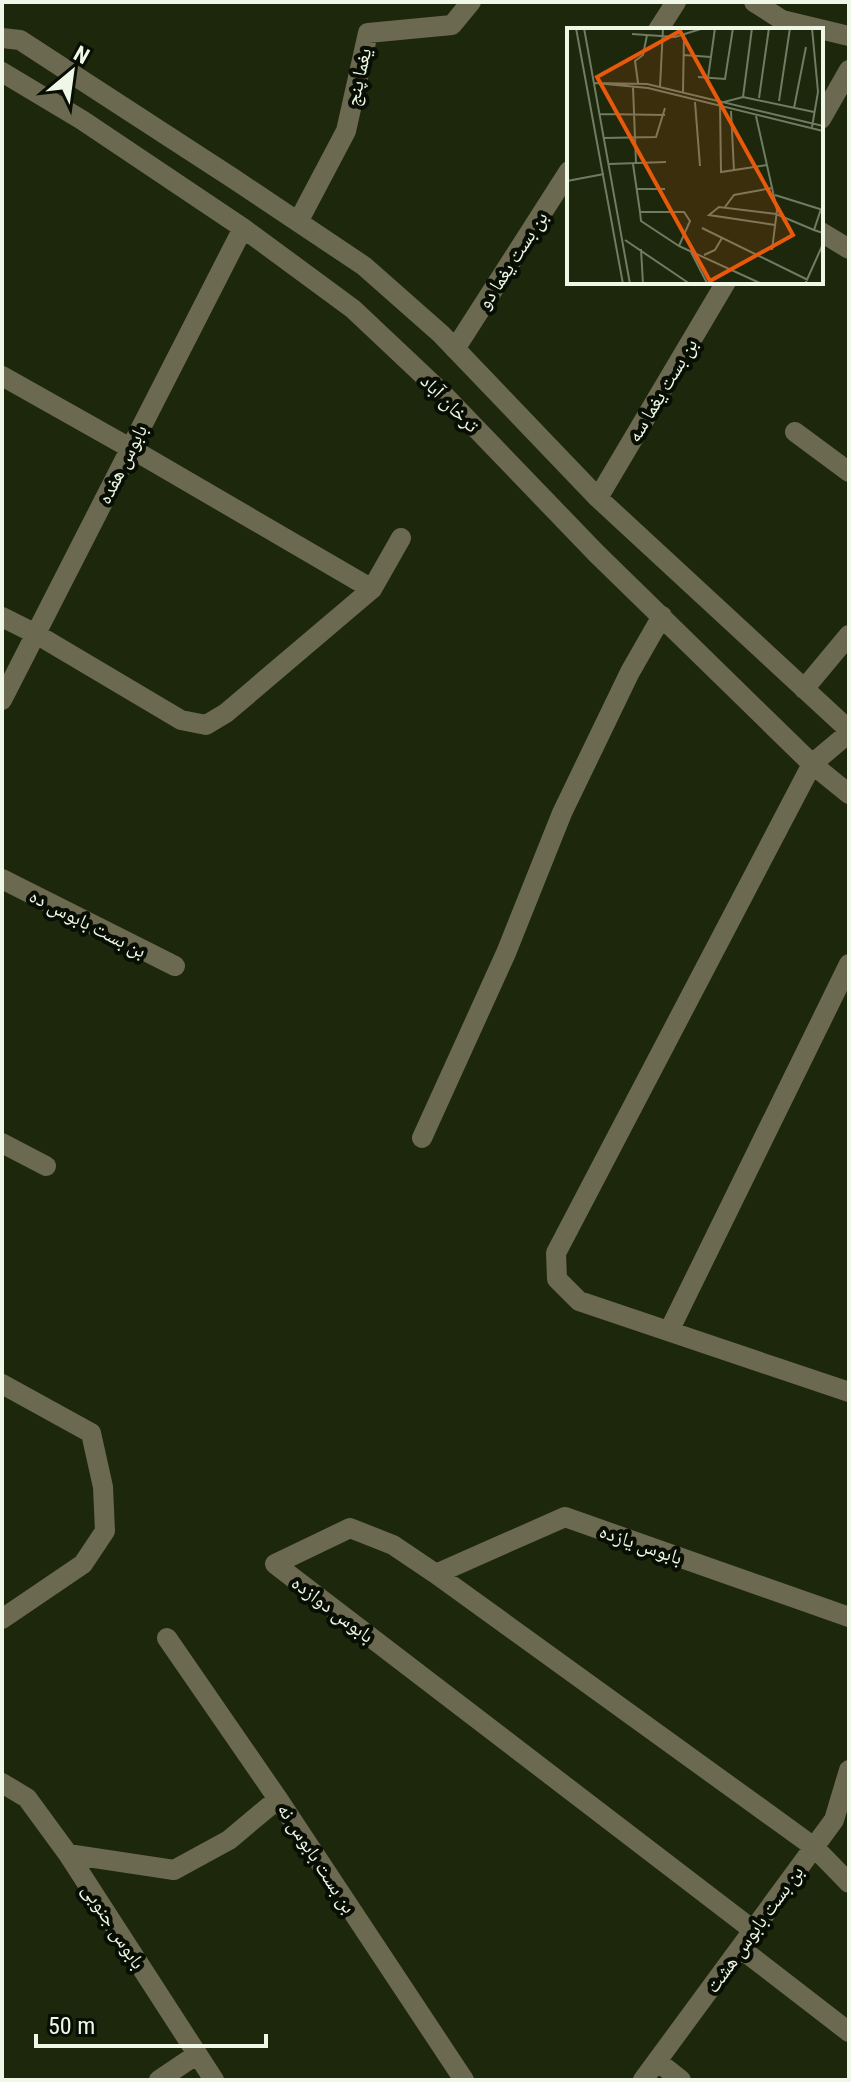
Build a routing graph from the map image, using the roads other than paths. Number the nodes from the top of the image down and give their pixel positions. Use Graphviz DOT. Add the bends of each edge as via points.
graph roads {
  1 [pos="471,2"];
  2 [pos="676,2"];
  3 [pos="754,2"];
  4 [pos="659,28"];
  5 [pos="816,28"];
  6 [pos="823,30"];
  7 [pos="849,36"];
  8 [pos="2,38"];
  9 [pos="849,70"];
  10 [pos="2,72"];
  11 [pos="823,116"];
  12 [pos="567,174"];
  13 [pos="298,222"];
  14 [pos="243,228"];
  15 [pos="823,233"];
  16 [pos="849,249"];
  17 [pos="725,284"];
  18 [pos="455,349"];
  19 [pos="2,376"];
  20 [pos="795,432"];
  21 [pos="130,448"];
  22 [pos="849,472"];
  23 [pos="598,498"];
  24 [pos="401,538"];
  25 [pos="372,589"];
  26 [pos="662,616"];
  27 [pos="2,617"];
  28 [pos="36,634"];
  29 [pos="849,635"];
  30 [pos="804,689"];
  31 [pos="2,700"];
  32 [pos="849,732"];
  33 [pos="812,764"];
  34 [pos="849,794"];
  35 [pos="2,879"];
  36 [pos="849,964"];
  37 [pos="175,966"];
  38 [pos="422,1138"];
  39 [pos="2,1143"];
  40 [pos="46,1166"];
  41 [pos="669,1331"];
  42 [pos="2,1384"];
  43 [pos="849,1392"];
  44 [pos="436,1574"];
  45 [pos="849,1617"];
  46 [pos="2,1619"];
  47 [pos="167,1638"];
  48 [pos="849,1770"];
  49 [pos="2,1783"];
  50 [pos="278,1799"];
  51 [pos="814,1847"];
  52 [pos="68,1854"];
  53 [pos="849,1883"];
  54 [pos="753,1930"];
  55 [pos="740,1948"];
  56 [pos="849,2032"];
  57 [pos="196,2055"];
  58 [pos="657,2061"];
  59 [pos="159,2080"];
  60 [pos="214,2080"];
  61 [pos="464,2080"];
  62 [pos="643,2080"];
  63 [pos="681,2080"];
  1 -- 13 [label="street, یغما پنج" via="452,25 368,33 346,131"];
  2 -- 4 [label="street"];
  3 -- 5 [label="street" via="782,20"];
  6 -- 7 [label="street"];
  8 -- 13 [label="street, ترخان آباد" via="20,40"];
  9 -- 11 [label="street"];
  10 -- 14 [label="street, ترخان آباد"];
  12 -- 18 [label="street, بن بست یغما دو"];
  13 -- 18 [label="street, ترخان آباد" via="364,266"];
  14 -- 21 [label="street, بابوس هفده"];
  14 -- 26 [label="street, ترخان آباد" via="353,309"];
  15 -- 16 [label="street"];
  17 -- 23 [label="street, بن بست یغما سه"];
  18 -- 23 [label="street, ترخان آباد"];
  19 -- 21 [label="street"];
  20 -- 22 [label="street"];
  21 -- 25 [label="street"];
  21 -- 28 [label="street, بابوس هفده"];
  23 -- 30 [label="street, ترخان آباد"];
  24 -- 25 [label="street"];
  25 -- 28 [label="street" via="206,725 181,720"];
  26 -- 33 [label="street, ترخان آباد"];
  26 -- 38 [label="street" via="562,813"];
  27 -- 28 [label="street"];
  28 -- 31 [label="street, بابوس هفده"];
  29 -- 30 [label="street"];
  30 -- 32 [label="street, ترخان آباد"];
  32 -- 33 [label="street"];
  33 -- 34 [label="street, ترخان آباد"];
  33 -- 41 [label="street" via="556,1253 557,1279 579,1301"];
  35 -- 37 [label="street, بن بست بابوس ده"];
  36 -- 41 [label="street"];
  39 -- 40 [label="street"];
  41 -- 43 [label="street"];
  42 -- 46 [label="street" via="91,1433 103,1487 105,1531 83,1564"];
  44 -- 45 [label="street, بابوس یازده" via="565,1517"];
  44 -- 51 [label="street, بابوس دوازده"];
  44 -- 54 [label="street, بابوس دوازده" via="393,1545 350,1528 275,1564"];
  47 -- 50 [label="street, بن بست بابوس نه"];
  48 -- 51 [label="street, بن بست بابوس هشت" via="834,1820"];
  49 -- 52 [label="street, بابوس جنوبی" via="27,1798"];
  50 -- 52 [label="street" via="229,1840 174,1870"];
  50 -- 61 [label="street, بن بست بابوس نه"];
  51 -- 53 [label="street, بابوس دوازده"];
  51 -- 54 [label="street, بن بست بابوس هشت"];
  52 -- 57 [label="street, بابوس جنوبی"];
  54 -- 55 [label="street, بن بست بابوس هشت"];
  55 -- 56 [label="street"];
  55 -- 58 [label="street, بن بست بابوس هشت"];
  57 -- 59 [label="street"];
  57 -- 60 [label="street, بابوس جنوبی"];
  58 -- 62 [label="street, بن بست بابوس هشت"];
  58 -- 63 [label="street"];
}
